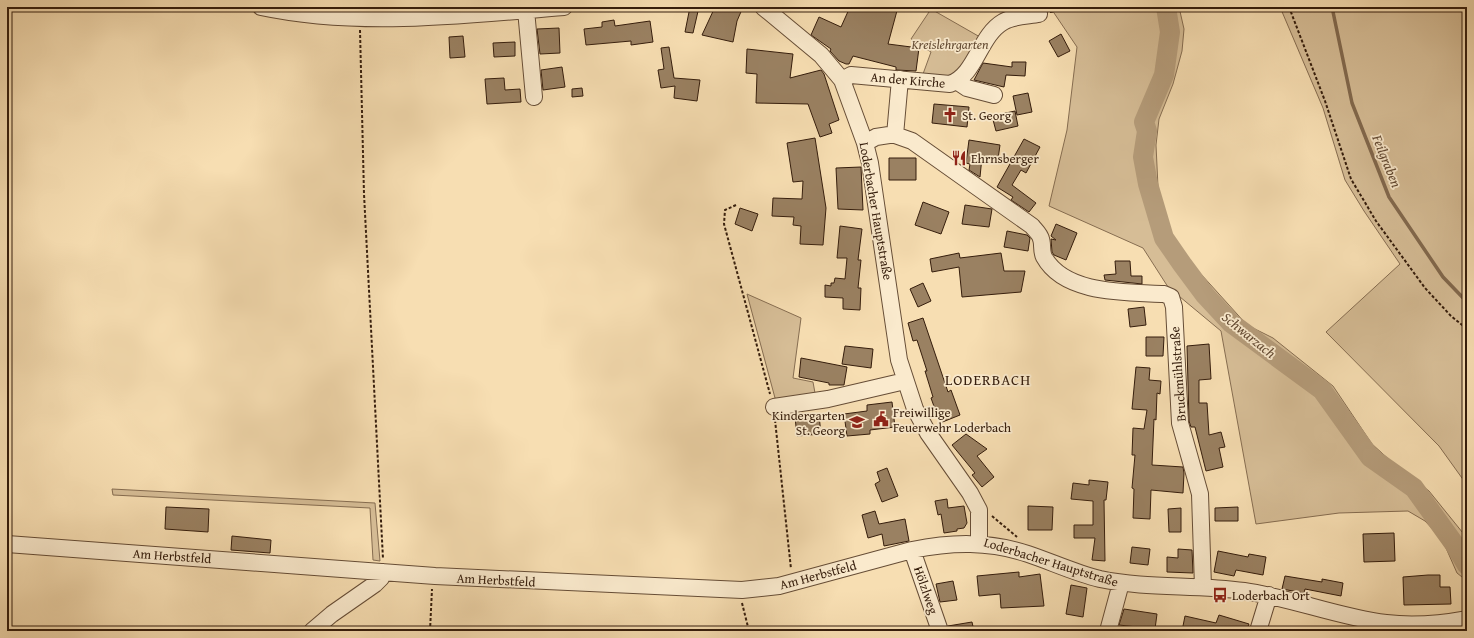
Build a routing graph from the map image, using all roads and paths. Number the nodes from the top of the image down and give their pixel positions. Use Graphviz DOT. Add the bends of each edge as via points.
graph roads {
  1 [pos="261,7"];
  2 [pos="564,7"];
  3 [pos="763,7"];
  4 [pos="1077,7"];
  5 [pos="1290,7"];
  6 [pos="526,10"];
  7 [pos="1039,14"];
  8 [pos="360,18"];
  9 [pos="842,80"];
  10 [pos="900,80"];
  11 [pos="958,82"];
  12 [pos="994,95"];
  13 [pos="534,97"];
  14 [pos="895,136"];
  15 [pos="865,143"];
  16 [pos="736,205"];
  17 [pos="1467,329"];
  18 [pos="905,381"];
  19 [pos="774,407"];
  20 [pos="979,510"];
  21 [pos="980,543"];
  22 [pos="7,544"];
  23 [pos="912,550"];
  24 [pos="1028,554"];
  25 [pos="383,572"];
  26 [pos="435,576"];
  27 [pos="792,583"];
  28 [pos="1121,583"];
  29 [pos="1203,587"];
  30 [pos="742,590"];
  31 [pos="1269,595"];
  32 [pos="1467,620"];
  33 [pos="1365,625"];
  34 [pos="312,631"];
  35 [pos="430,631"];
  36 [pos="749,631"];
  37 [pos="940,631"];
  38 [pos="1108,631"];
  39 [pos="1258,631"];
  1 -- 8 [label="street" via="318,16"];
  2 -- 6 [label="street"];
  3 -- 9 [label="street, Loderbacher Hauptstraße" via="820,55"];
  4 -- 7 [label="path"];
  5 -- 17 [label="path" via="1351,179 1376,220 1425,288"];
  6 -- 8 [label="street" via="411,18"];
  6 -- 13 [label="street"];
  7 -- 11 [label="street, An der Kirche" via="1011,19 997,26"];
  8 -- 25 [label="path" via="364,194"];
  9 -- 10 [label="street, An der Kirche" via="851,75"];
  9 -- 15 [label="street, Loderbacher Hauptstraße"];
  10 -- 11 [label="street, An der Kirche" via="950,84"];
  10 -- 14 [label="street"];
  11 -- 12 [label="street" via="967,88"];
  14 -- 15 [label="street" via="876,137"];
  14 -- 29 [label="street, Bruckmühlstraße" via="912,141 1032,226 1041,238 1043,256 1055,272 1081,285 1104,291 1164,294 1171,297 1174,307 1180,423 1200,494"];
  15 -- 18 [label="street, Loderbacher Hauptstraße" via="876,200 899,360"];
  16 -- 19 [label="path" via="725,210 724,224"];
  18 -- 19 [label="street" via="828,399"];
  18 -- 20 [label="street, Loderbacher Hauptstraße" via="915,409 928,433"];
  19 -- 27 [label="path"];
  20 -- 21 [label="street, Loderbacher Hauptstraße"];
  20 -- 24 [label="path" via="990,514 1011,531 1023,543"];
  21 -- 23 [label="street, Am Herbstfeld" via="941,545"];
  21 -- 24 [label="street, Loderbacher Hauptstraße"];
  22 -- 25 [label="street, Am Herbstfeld"];
  23 -- 27 [label="street, Am Herbstfeld"];
  23 -- 37 [label="street, Hölzlweg"];
  24 -- 28 [label="street, Loderbacher Hauptstraße" via="1072,571"];
  25 -- 26 [label="street, Am Herbstfeld"];
  25 -- 34 [label="street" via="375,584"];
  26 -- 30 [label="street, Am Herbstfeld"];
  26 -- 35 [label="path"];
  27 -- 30 [label="street, Am Herbstfeld"];
  28 -- 29 [label="street, Loderbacher Hauptstraße"];
  28 -- 38 [label="street"];
  29 -- 31 [label="street, Loderbacher Hauptstraße"];
  30 -- 36 [label="path" via="742,608"];
  31 -- 33 [label="street, Loderbacher Hauptstraße"];
  31 -- 39 [label="street"];
  32 -- 33 [label="street, Loderbacher Hauptstraße" via="1430,624"];
}
